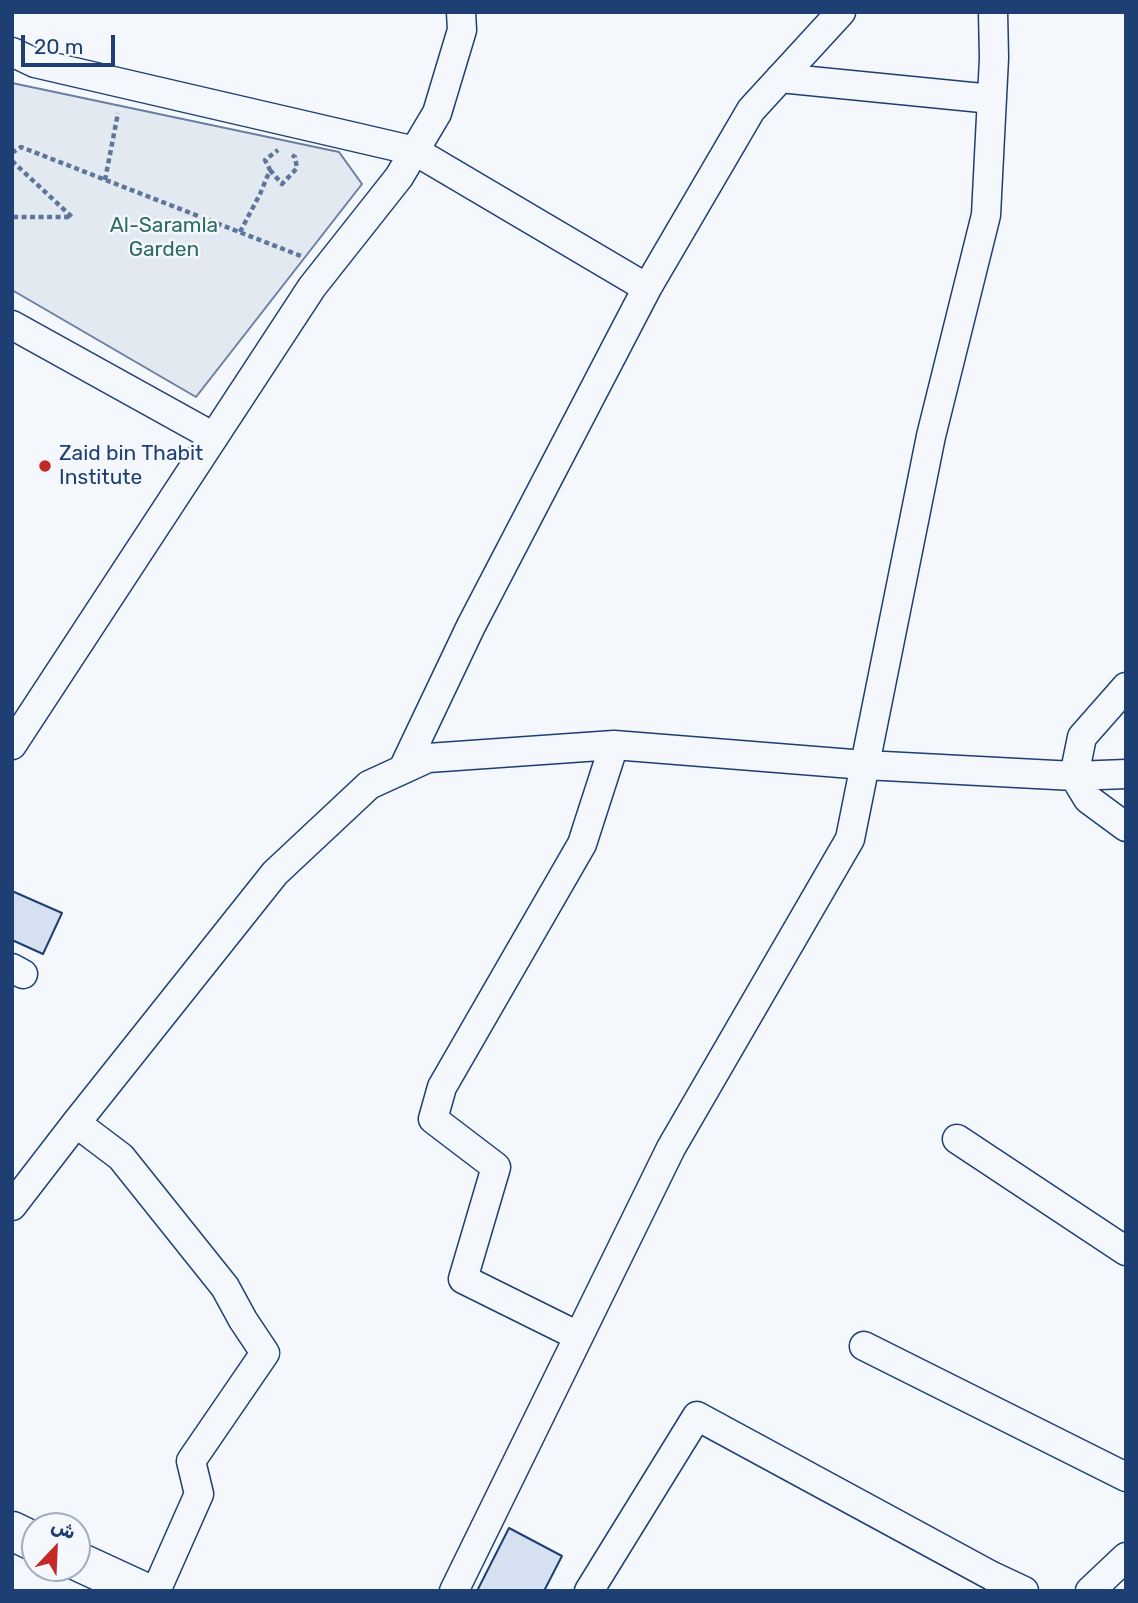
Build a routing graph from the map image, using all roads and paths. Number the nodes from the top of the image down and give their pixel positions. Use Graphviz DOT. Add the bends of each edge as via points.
graph roads {
  1 [pos="461,12"];
  2 [pos="841,12"];
  3 [pos="993,12"];
  4 [pos="12,52"];
  5 [pos="780,78"];
  6 [pos="992,99"];
  7 [pos="120,103"];
  8 [pos="415,151"];
  9 [pos="12,153"];
  10 [pos="12,161"];
  11 [pos="270,170"];
  12 [pos="105,180"];
  13 [pos="12,217"];
  14 [pos="240,232"];
  15 [pos="328,267"];
  16 [pos="646,288"];
  17 [pos="12,324"];
  18 [pos="214,437"];
  19 [pos="1126,687"];
  20 [pos="12,745"];
  21 [pos="614,745"];
  22 [pos="866,765"];
  23 [pos="403,769"];
  24 [pos="1126,774"];
  25 [pos="1074,776"];
  26 [pos="1126,827"];
  27 [pos="76,1123"];
  28 [pos="957,1139"];
  29 [pos="12,1206"];
  30 [pos="1126,1251"];
  31 [pos="578,1336"];
  32 [pos="864,1346"];
  33 [pos="1126,1476"];
  34 [pos="1126,1557"];
  35 [pos="91,1567"];
  36 [pos="142,1591"];
  37 [pos="156,1591"];
  38 [pos="454,1591"];
  39 [pos="589,1591"];
  40 [pos="1024,1591"];
  41 [pos="1090,1591"];
  1 -- 8 [label="street" via="462,30 437,113"];
  2 -- 5 [label="street"];
  3 -- 6 [label="street"];
  4 -- 8 [label="street" via="35,63"];
  5 -- 6 [label="street"];
  5 -- 16 [label="street" via="751,110"];
  6 -- 22 [label="street" via="986,215 930,436"];
  7 -- 12 [label="path"];
  8 -- 15 [label="street"];
  8 -- 16 [label="street"];
  9 -- 12 [label="path" via="21,148"];
  10 -- 13 [label="path" via="72,217"];
  11 -- 11 [label="path" via="265,160 279,150 295,156 297,168 282,184"];
  11 -- 14 [label="path"];
  12 -- 14 [label="path"];
  14 -- 15 [label="path"];
  15 -- 18 [label="street"];
  16 -- 23 [label="street" via="471,626"];
  17 -- 18 [label="street"];
  18 -- 20 [label="street"];
  19 -- 25 [label="street" via="1082,737"];
  21 -- 22 [label="street"];
  21 -- 23 [label="street" via="428,758"];
  21 -- 31 [label="street" via="582,844 442,1087 433,1119 496,1167 463,1279"];
  22 -- 25 [label="street"];
  22 -- 31 [label="street" via="850,839 671,1148"];
  23 -- 27 [label="street" via="369,785 275,873"];
  24 -- 25 [label="street"];
  25 -- 26 [label="street" via="1088,799"];
  27 -- 29 [label="street"];
  27 -- 37 [label="street" via="121,1157 225,1287 265,1353 191,1461 198,1494"];
  28 -- 30 [label="street"];
  31 -- 38 [label="street"];
  32 -- 33 [label="street"];
  34 -- 41 [label="street"];
  35 -- 36 [label="main road"];
  39 -- 40 [label="street" via="697,1416"];
}
